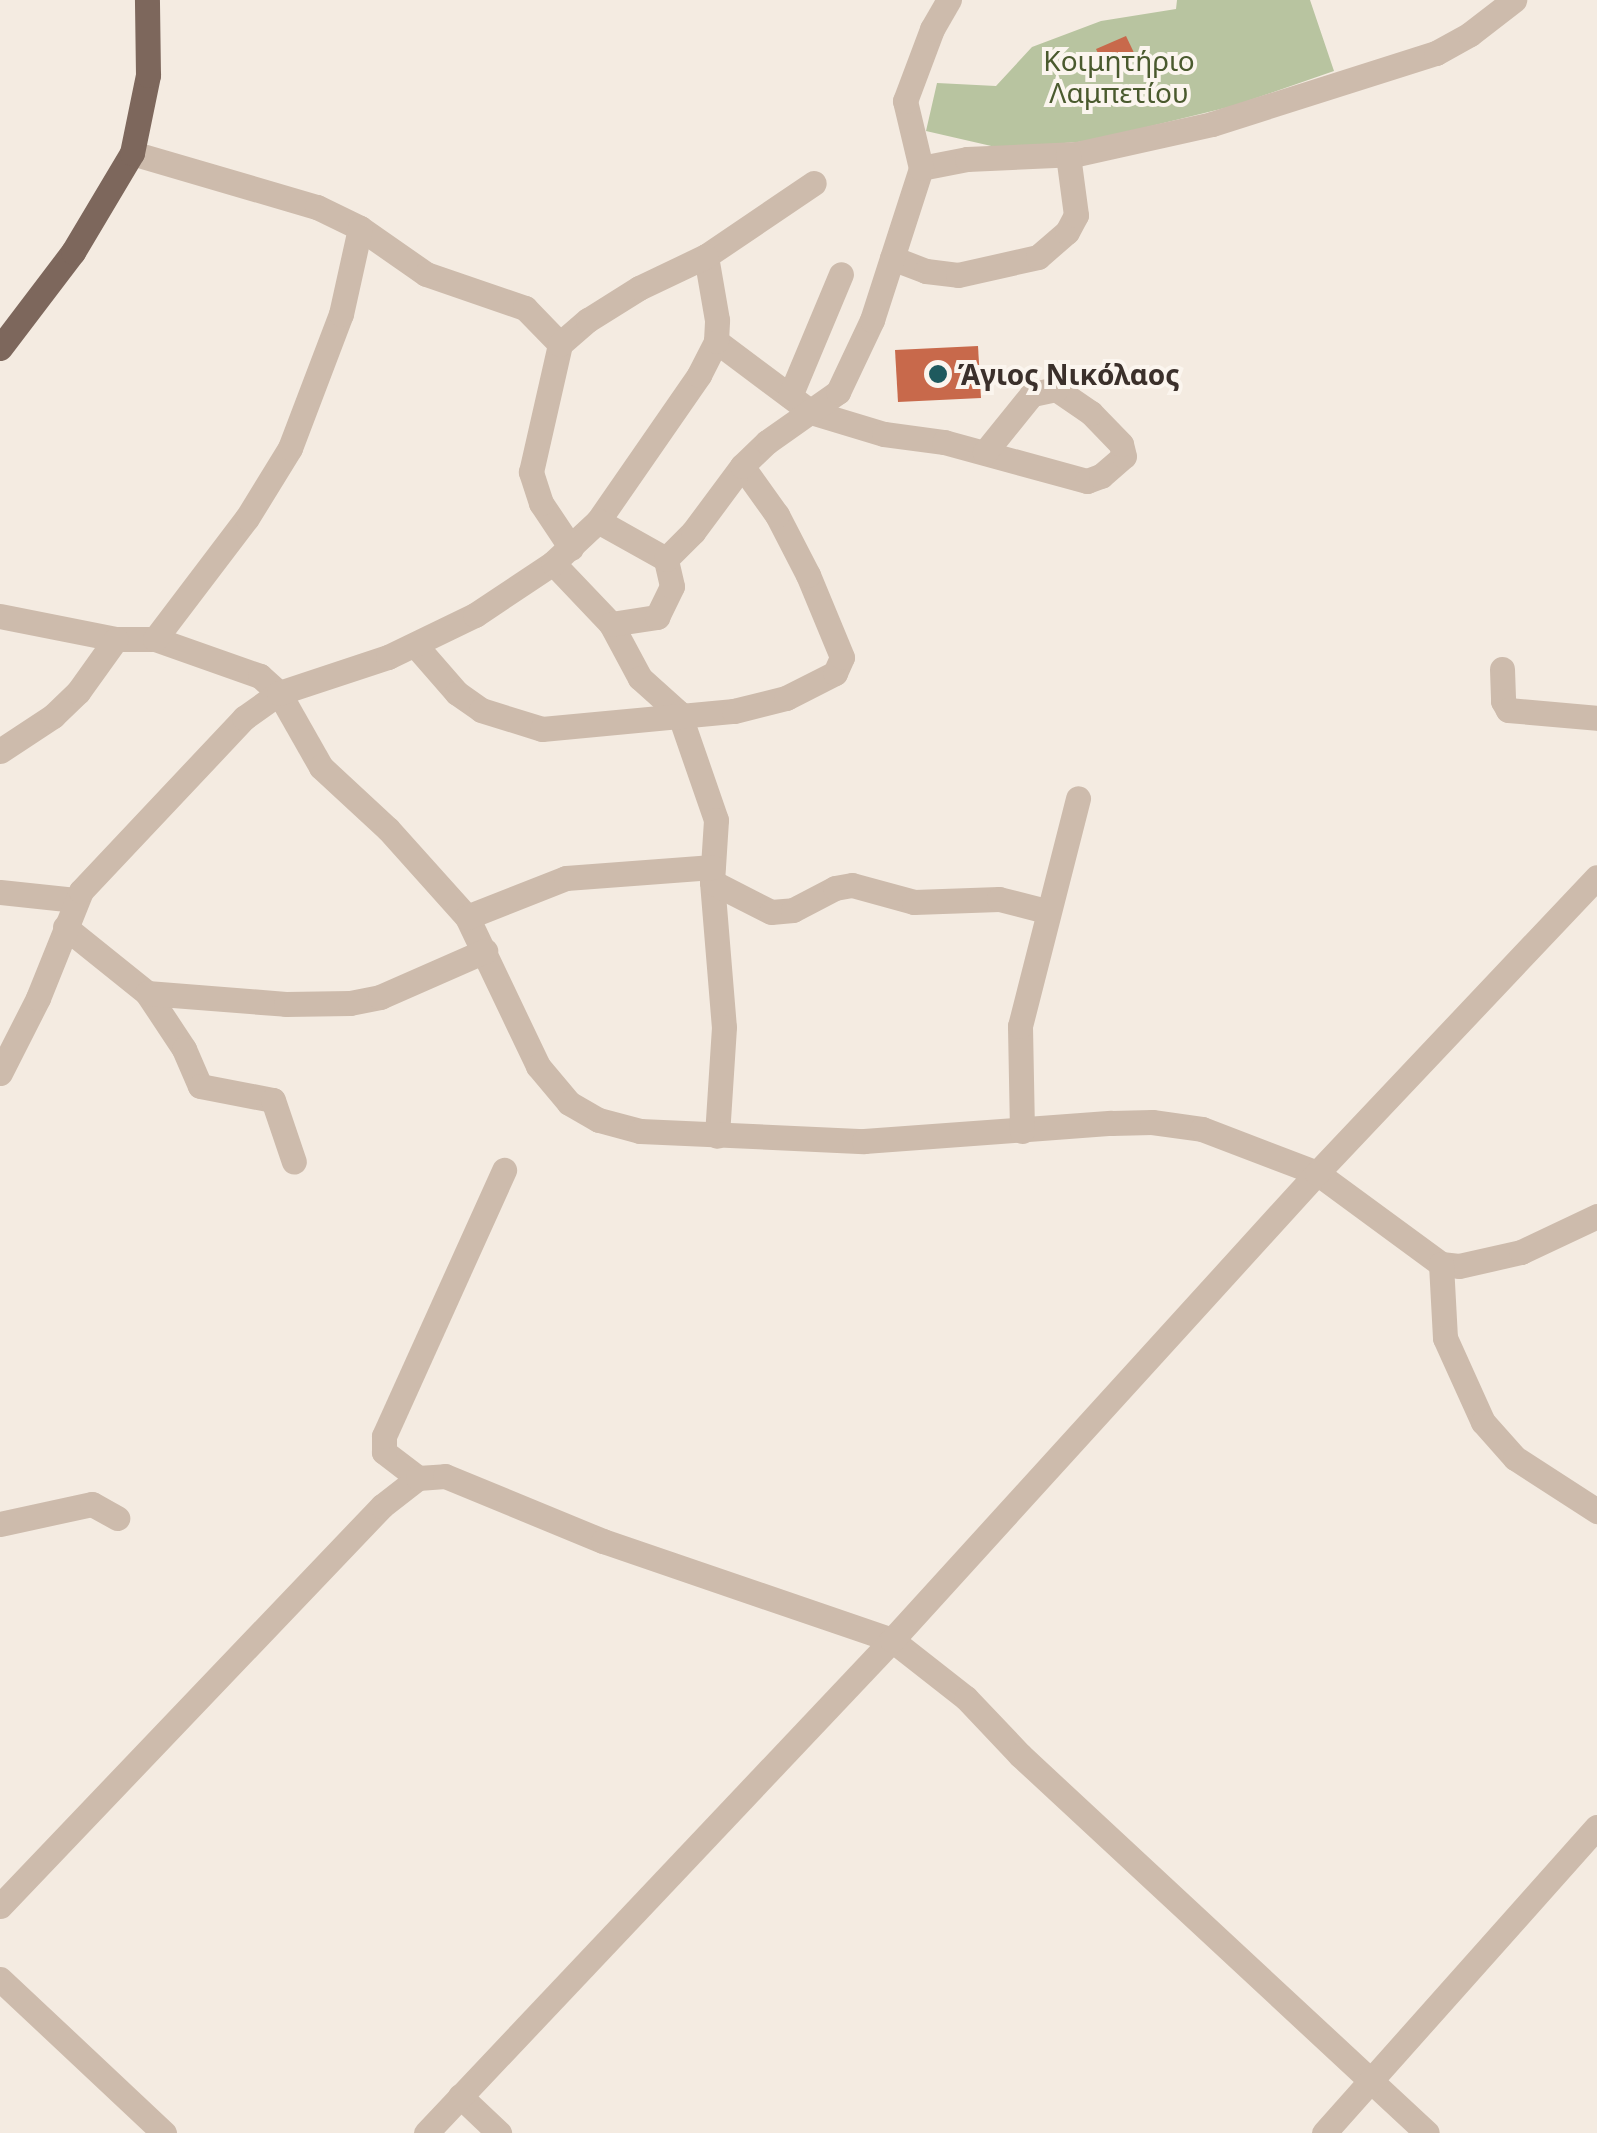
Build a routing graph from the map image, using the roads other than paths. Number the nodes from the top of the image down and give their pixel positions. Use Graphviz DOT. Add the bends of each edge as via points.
graph roads {
  1 [pos="146,0"];
  2 [pos="948,0"];
  3 [pos="1514,0"];
  4 [pos="132,152"];
  5 [pos="1068,154"];
  6 [pos="921,168"];
  7 [pos="814,184"];
  8 [pos="360,228"];
  9 [pos="706,256"];
  10 [pos="892,258"];
  11 [pos="841,274"];
  12 [pos="716,341"];
  13 [pos="560,344"];
  14 [pos="0,348"];
  15 [pos="790,396"];
  16 [pos="811,412"];
  17 [pos="985,452"];
  18 [pos="742,466"];
  19 [pos="598,520"];
  20 [pos="562,556"];
  21 [pos="666,559"];
  22 [pos="0,616"];
  23 [pos="611,624"];
  24 [pos="116,639"];
  25 [pos="155,639"];
  26 [pos="416,646"];
  27 [pos="1502,669"];
  28 [pos="279,693"];
  29 [pos="679,713"];
  30 [pos="1597,718"];
  31 [pos="0,751"];
  32 [pos="1078,798"];
  33 [pos="713,875"];
  34 [pos="1597,877"];
  35 [pos="0,892"];
  36 [pos="76,900"];
  37 [pos="1046,911"];
  38 [pos="466,917"];
  39 [pos="66,927"];
  40 [pos="486,951"];
  41 [pos="147,993"];
  42 [pos="0,1073"];
  43 [pos="1022,1130"];
  44 [pos="717,1136"];
  45 [pos="294,1162"];
  46 [pos="504,1170"];
  47 [pos="1317,1173"];
  48 [pos="1597,1216"];
  49 [pos="1442,1264"];
  50 [pos="418,1478"];
  51 [pos="1597,1511"];
  52 [pos="117,1518"];
  53 [pos="0,1524"];
  54 [pos="892,1640"];
  55 [pos="1597,1827"];
  56 [pos="0,1906"];
  57 [pos="0,1979"];
  58 [pos="1370,2080"];
  59 [pos="460,2096"];
  60 [pos="164,2133"];
  61 [pos="426,2133"];
  62 [pos="500,2133"];
  63 [pos="1324,2133"];
  64 [pos="1427,2133"];
  1 -- 4 [label="main road" via="148,75"];
  2 -- 6 [label="street" via="906,102"];
  3 -- 5 [label="street" via="1436,53 1212,124"];
  4 -- 8 [label="street" via="277,194"];
  4 -- 14 [label="main road" via="73,252"];
  5 -- 6 [label="street"];
  5 -- 10 [label="street" via="1076,215 1038,256 958,275"];
  6 -- 10 [label="street"];
  7 -- 9 [label="street"];
  8 -- 13 [label="street" via="426,274 525,308"];
  8 -- 25 [label="street" via="341,314 290,448"];
  9 -- 12 [label="street"];
  9 -- 13 [label="street" via="639,288"];
  10 -- 16 [label="street" via="848,378"];
  11 -- 15 [label="street"];
  12 -- 15 [label="street"];
  12 -- 19 [label="street" via="699,376"];
  13 -- 20 [label="street" via="532,472"];
  15 -- 16 [label="street"];
  16 -- 17 [label="street" via="884,434"];
  16 -- 18 [label="street"];
  17 -- 17 [label="street" via="1087,481 1124,456 1091,412 1056,389 1032,394"];
  18 -- 21 [label="street"];
  18 -- 29 [label="street" via="808,575 842,663 835,674 762,706"];
  19 -- 20 [label="street"];
  19 -- 21 [label="street"];
  20 -- 23 [label="street"];
  20 -- 26 [label="street"];
  21 -- 23 [label="street" via="672,586 656,617"];
  22 -- 24 [label="street"];
  23 -- 29 [label="street" via="640,678"];
  24 -- 25 [label="street"];
  24 -- 31 [label="street" via="78,692"];
  25 -- 28 [label="street" via="242,668"];
  26 -- 28 [label="street"];
  26 -- 29 [label="street" via="457,693 521,726 560,730"];
  27 -- 30 [label="street" via="1508,710"];
  28 -- 36 [label="street" via="219,741"];
  28 -- 38 [label="street" via="321,767 388,829"];
  29 -- 33 [label="street" via="716,820"];
  32 -- 37 [label="street"];
  33 -- 37 [label="street" via="771,912 852,886 914,902 1000,899"];
  33 -- 38 [label="street" via="566,878"];
  33 -- 44 [label="street" via="724,1026"];
  34 -- 47 [label="street"];
  35 -- 36 [label="street"];
  36 -- 39 [label="street"];
  37 -- 43 [label="street" via="1020,1026"];
  38 -- 40 [label="street"];
  39 -- 41 [label="street"];
  39 -- 42 [label="street"];
  40 -- 41 [label="street" via="380,997 350,1003"];
  40 -- 44 [label="street" via="521,1036 569,1104 640,1131"];
  41 -- 45 [label="street" via="200,1086 273,1100"];
  43 -- 44 [label="street" via="864,1141"];
  43 -- 47 [label="street" via="1152,1122 1202,1129"];
  46 -- 50 [label="street" via="384,1436 384,1452"];
  47 -- 49 [label="street"];
  47 -- 54 [label="street"];
  48 -- 49 [label="street" via="1500,1259"];
  49 -- 51 [label="street" via="1445,1338 1482,1422 1516,1458"];
  50 -- 54 [label="street" via="445,1476 570,1529"];
  50 -- 56 [label="street" via="382,1506"];
  52 -- 53 [label="street" via="92,1504"];
  54 -- 58 [label="street" via="966,1698"];
  54 -- 59 [label="street"];
  55 -- 58 [label="street"];
  57 -- 60 [label="street"];
  58 -- 63 [label="street"];
  58 -- 64 [label="street"];
  59 -- 61 [label="street"];
  59 -- 62 [label="street"];
}
